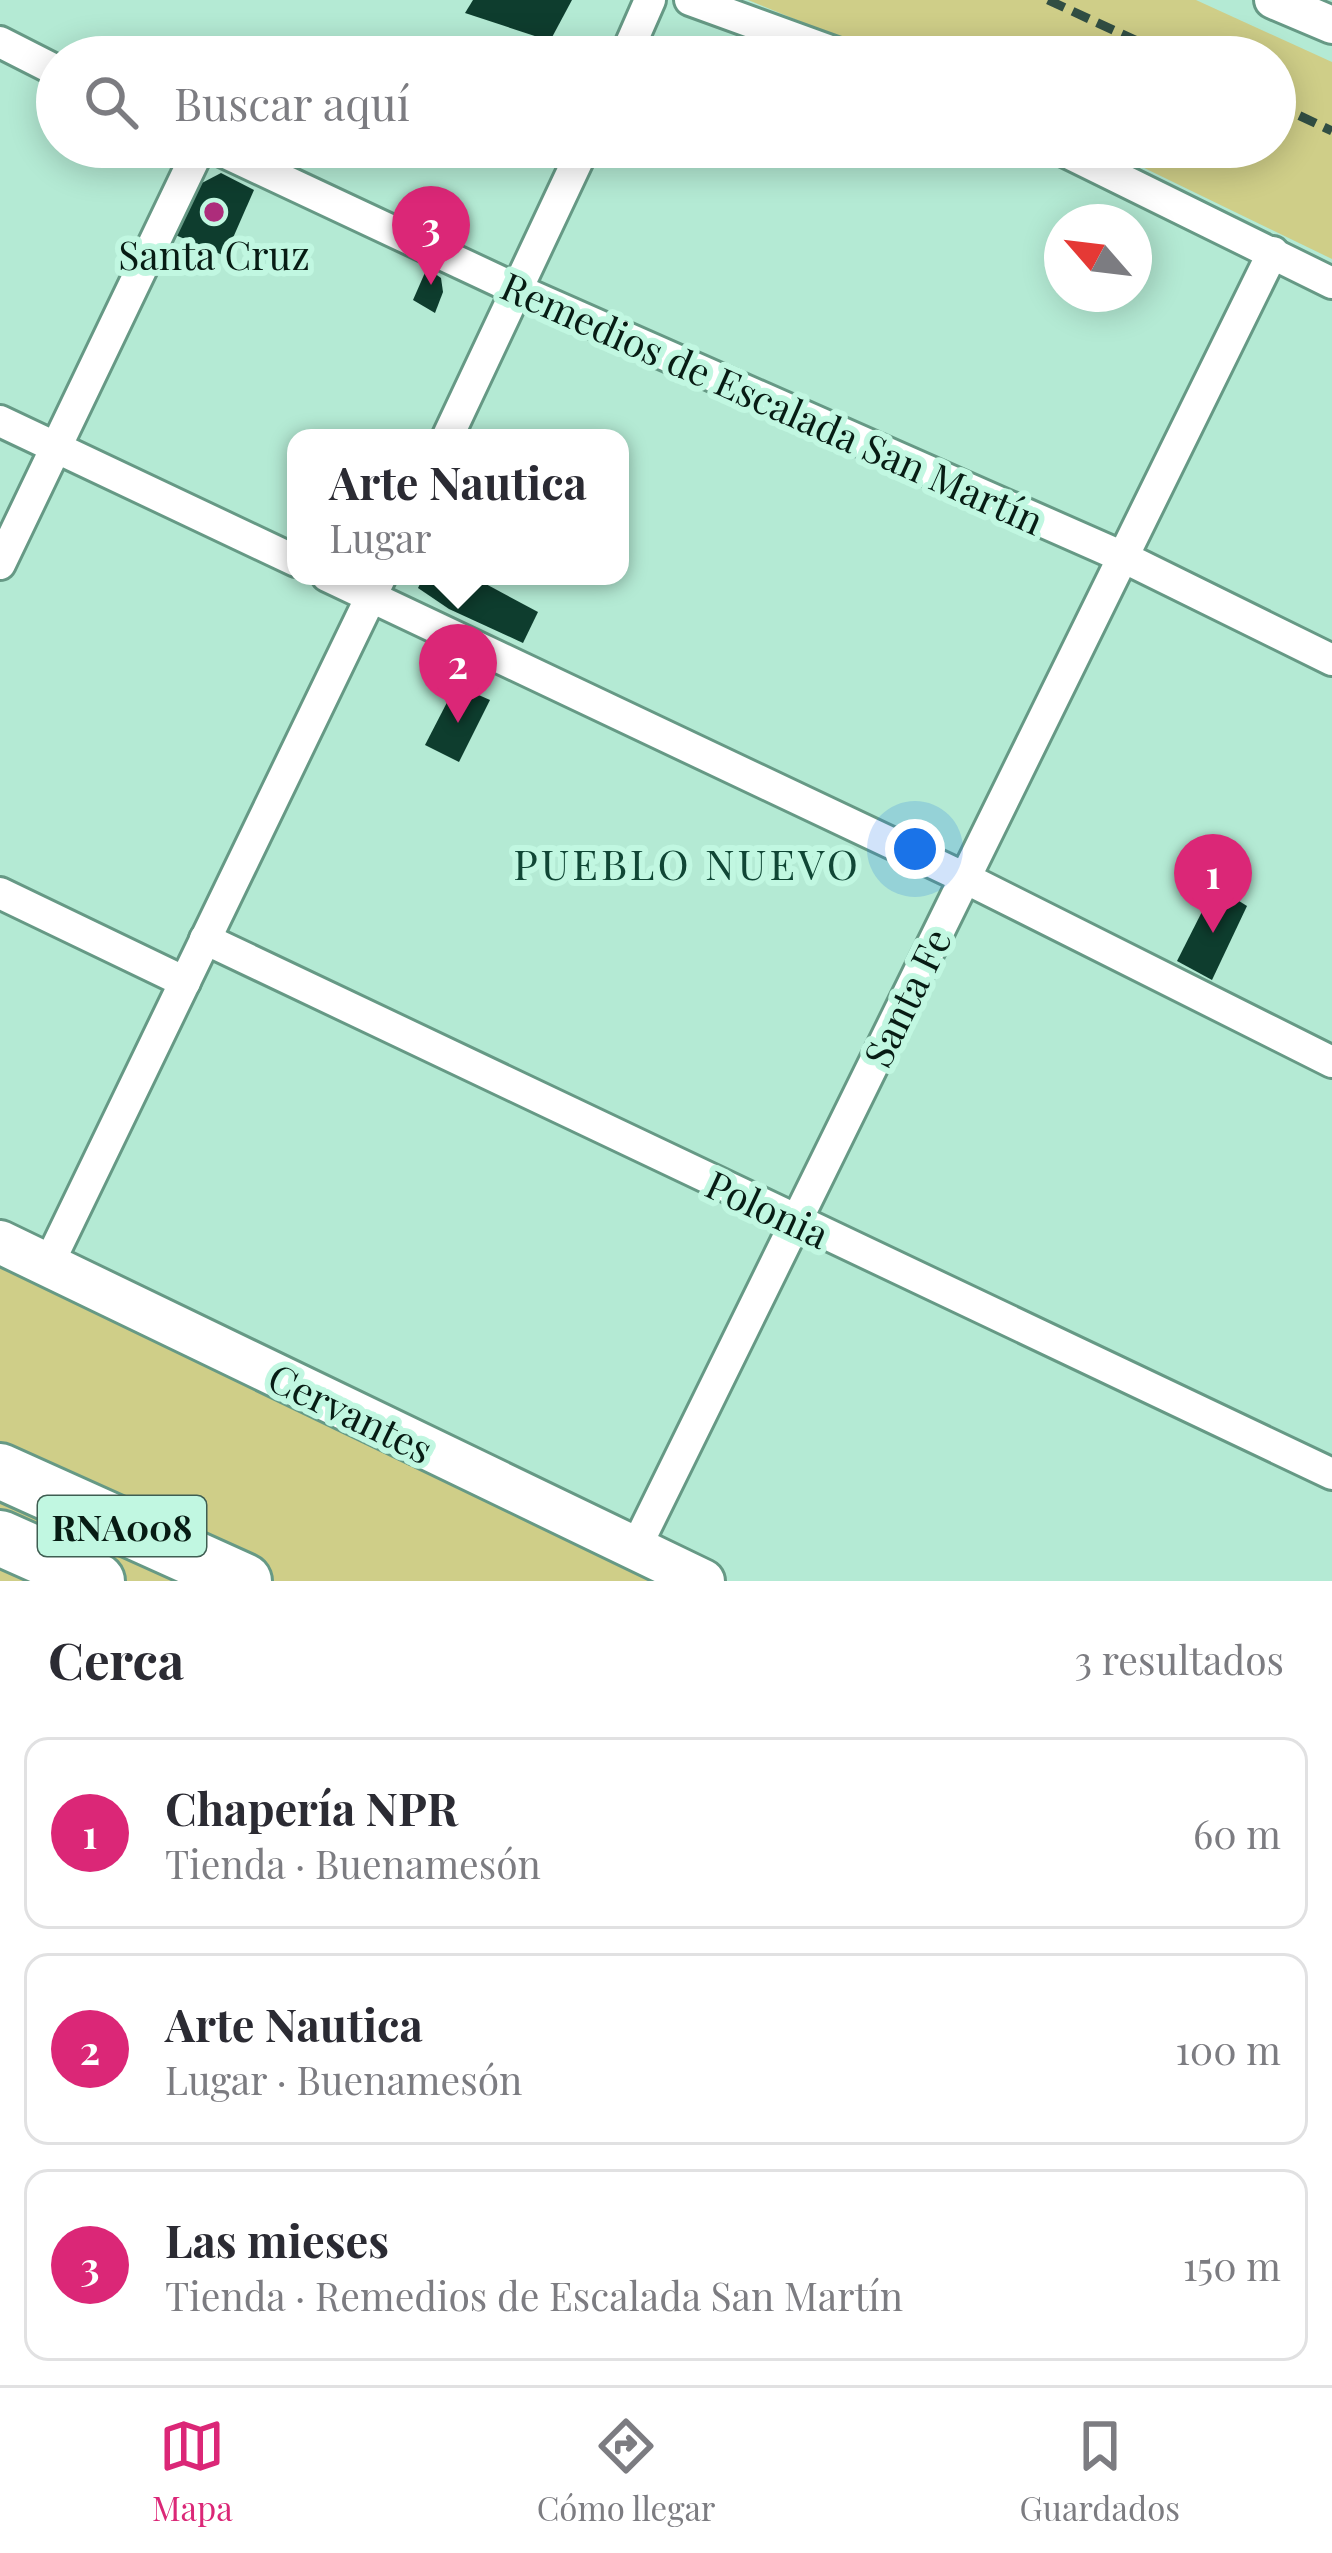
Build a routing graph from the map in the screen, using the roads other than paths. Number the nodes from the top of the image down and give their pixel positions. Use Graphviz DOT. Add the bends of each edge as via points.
graph roads {
  1 [pos="650,0"];
  2 [pos="690,0"];
  3 [pos="1273,0"];
  4 [pos="1332,25"];
  5 [pos="634,36"];
  6 [pos="789,36"];
  7 [pos="0,42"];
  8 [pos="36,60"];
  9 [pos="190,168"];
  10 [pos="258,168"];
  11 [pos="574,168"];
  12 [pos="1099,168"];
  13 [pos="1273,252"];
  14 [pos="1332,283"];
  15 [pos="518,290"];
  16 [pos="0,421"];
  17 [pos="451,429"];
  18 [pos="56,448"];
  19 [pos="287,557"];
  20 [pos="1123,557"];
  21 [pos="0,564"];
  22 [pos="376,586"];
  23 [pos="1332,660"];
  24 [pos="965,878"];
  25 [pos="0,893"];
  26 [pos="205,939"];
  27 [pos="185,982"];
  28 [pos="1332,1062"];
  29 [pos="796,1222"];
  30 [pos="0,1242"];
  31 [pos="48,1265"];
  32 [pos="0,1471"];
  33 [pos="1332,1474"];
  34 [pos="0,1538"];
  35 [pos="635,1549"];
  36 [pos="97,1581"];
  37 [pos="244,1581"];
  38 [pos="703,1581"];
  1 -- 5 [label="street"];
  2 -- 6 [label="street"];
  3 -- 4 [label="street"];
  7 -- 8 [label="street"];
  9 -- 18 [label="street"];
  10 -- 15 [label="street, Remedios de Escalada San Martín"];
  11 -- 15 [label="street"];
  12 -- 13 [label="street"];
  13 -- 14 [label="street"];
  13 -- 20 [label="street, Santa Fe"];
  15 -- 17 [label="street"];
  15 -- 20 [label="street, Remedios de Escalada San Martín"];
  16 -- 18 [label="street"];
  18 -- 19 [label="street"];
  18 -- 21 [label="street"];
  20 -- 23 [label="street, Remedios de Escalada San Martín"];
  20 -- 24 [label="street, Santa Fe"];
  22 -- 24 [label="street"];
  22 -- 26 [label="street"];
  24 -- 28 [label="street"];
  24 -- 29 [label="street, Santa Fe"];
  25 -- 27 [label="street"];
  26 -- 27 [label="street"];
  26 -- 29 [label="street, Polonia"];
  27 -- 31 [label="street"];
  29 -- 33 [label="street, Polonia"];
  29 -- 35 [label="street, Santa Fe"];
  30 -- 31 [label="main road, Cervantes"];
  31 -- 35 [label="main road, Cervantes"];
  32 -- 37 [label="highway, RNA008"];
  34 -- 36 [label="highway, RNA008"];
  35 -- 38 [label="main road, Cervantes"];
}
